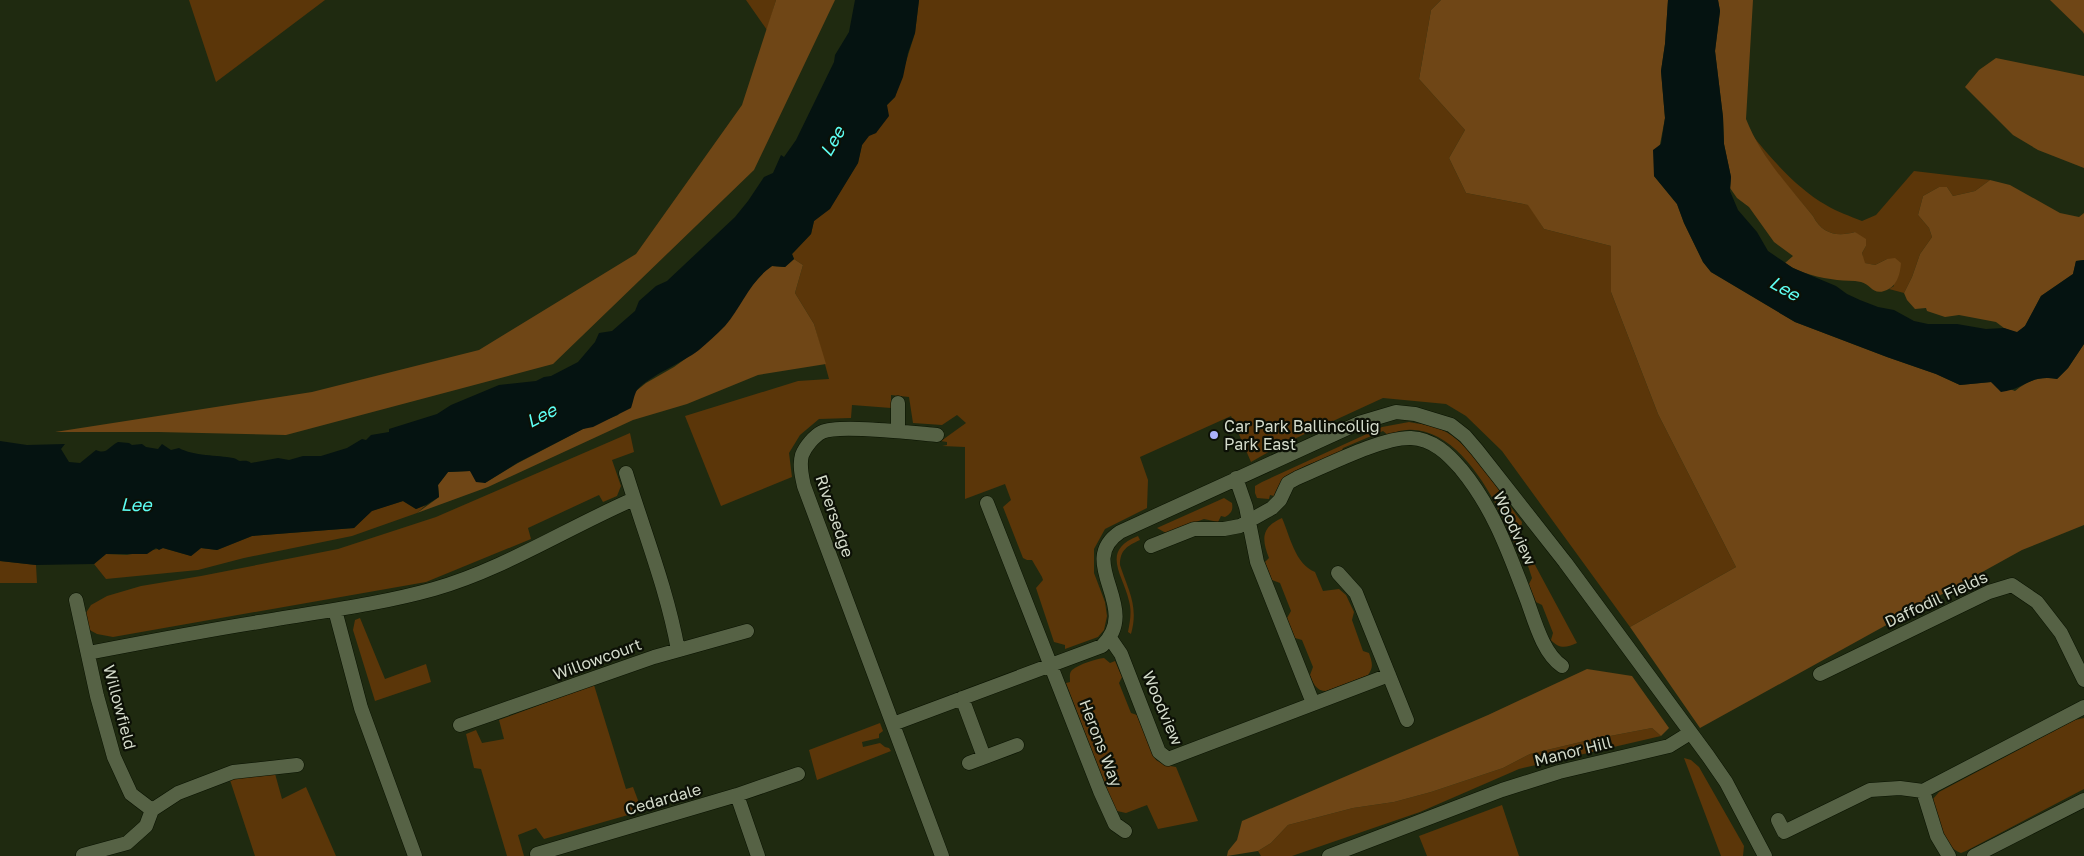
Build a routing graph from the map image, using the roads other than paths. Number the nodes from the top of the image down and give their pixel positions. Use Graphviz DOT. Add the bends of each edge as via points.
graph roads {
  1 [pos="898,403"];
  2 [pos="898,431"];
  3 [pos="937,435"];
  4 [pos="626,473"];
  5 [pos="1236,478"];
  6 [pos="634,499"];
  7 [pos="987,503"];
  8 [pos="1249,521"];
  9 [pos="1151,546"];
  10 [pos="1338,573"];
  11 [pos="76,600"];
  12 [pos="335,610"];
  13 [pos="747,631"];
  14 [pos="1110,638"];
  15 [pos="678,650"];
  16 [pos="88,652"];
  17 [pos="1052,664"];
  18 [pos="1562,666"];
  19 [pos="1820,674"];
  20 [pos="1389,675"];
  21 [pos="2084,680"];
  22 [pos="962,698"];
  23 [pos="1312,702"];
  24 [pos="2084,707"];
  25 [pos="1407,720"];
  26 [pos="893,724"];
  27 [pos="460,725"];
  28 [pos="1690,733"];
  29 [pos="1016,745"];
  30 [pos="984,757"];
  31 [pos="968,763"];
  32 [pos="297,765"];
  33 [pos="798,774"];
  34 [pos="1923,791"];
  35 [pos="737,795"];
  36 [pos="2084,800"];
  37 [pos="152,810"];
  38 [pos="1778,820"];
  39 [pos="1125,831"];
  40 [pos="83,854"];
  41 [pos="537,854"];
  42 [pos="415,856"];
  43 [pos="758,856"];
  44 [pos="942,856"];
  45 [pos="1329,856"];
  46 [pos="1765,856"];
  47 [pos="1949,856"];
  48 [pos="1974,856"];
  1 -- 2 [label="street"];
  2 -- 3 [label="street, Riversedge"];
  2 -- 26 [label="street, Riversedge" via="835,430 822,433 813,439 802,455 801,470 804,486"];
  4 -- 6 [label="street"];
  5 -- 8 [label="street"];
  5 -- 14 [label="street" via="1110,539 1104,550 1104,570 1117,616"];
  5 -- 28 [label="street" via="1377,416 1396,412 1415,414 1451,425 1477,450 1565,562"];
  6 -- 12 [label="street" via="478,572 434,588"];
  6 -- 15 [label="street" via="658,568"];
  7 -- 17 [label="street"];
  8 -- 9 [label="street, Woodview" via="1224,529 1194,529"];
  8 -- 18 [label="street, Woodview" via="1272,508 1288,483 1376,445 1412,438 1434,444 1454,461 1484,500 1510,553 1548,650 1554,661"];
  8 -- 23 [label="street" via="1257,562"];
  10 -- 20 [label="street" via="1356,593"];
  11 -- 16 [label="street, Willowfield"];
  12 -- 16 [label="street"];
  12 -- 42 [label="street" via="361,708"];
  13 -- 15 [label="street, Willowcourt"];
  14 -- 17 [label="street" via="1102,646"];
  14 -- 23 [label="street, Woodview" via="1121,654 1159,752 1168,759"];
  15 -- 27 [label="street, Willowcourt"];
  16 -- 37 [label="street, Willowfield" via="114,757 131,794"];
  17 -- 22 [label="street"];
  17 -- 39 [label="street, Herons Way" via="1107,806 1115,824"];
  19 -- 21 [label="street, Daffodil Fields" via="1989,592 2012,585 2037,602 2061,633"];
  20 -- 23 [label="street, Woodview"];
  20 -- 25 [label="street"];
  22 -- 26 [label="street"];
  22 -- 30 [label="street"];
  24 -- 34 [label="street"];
  26 -- 44 [label="street, Riversedge"];
  28 -- 45 [label="street, Manor Hill" via="1669,746 1558,772 1502,790"];
  28 -- 46 [label="street" via="1726,782"];
  29 -- 30 [label="street"];
  30 -- 31 [label="street"];
  32 -- 37 [label="street" via="233,772 178,793"];
  33 -- 35 [label="street, Cedardale"];
  34 -- 38 [label="street" via="1900,788 1870,790 1784,832"];
  34 -- 47 [label="street" via="1937,836"];
  35 -- 41 [label="street, Cedardale"];
  35 -- 43 [label="street"];
  36 -- 48 [label="street"];
  37 -- 40 [label="street" via="146,826 127,843"];
}
